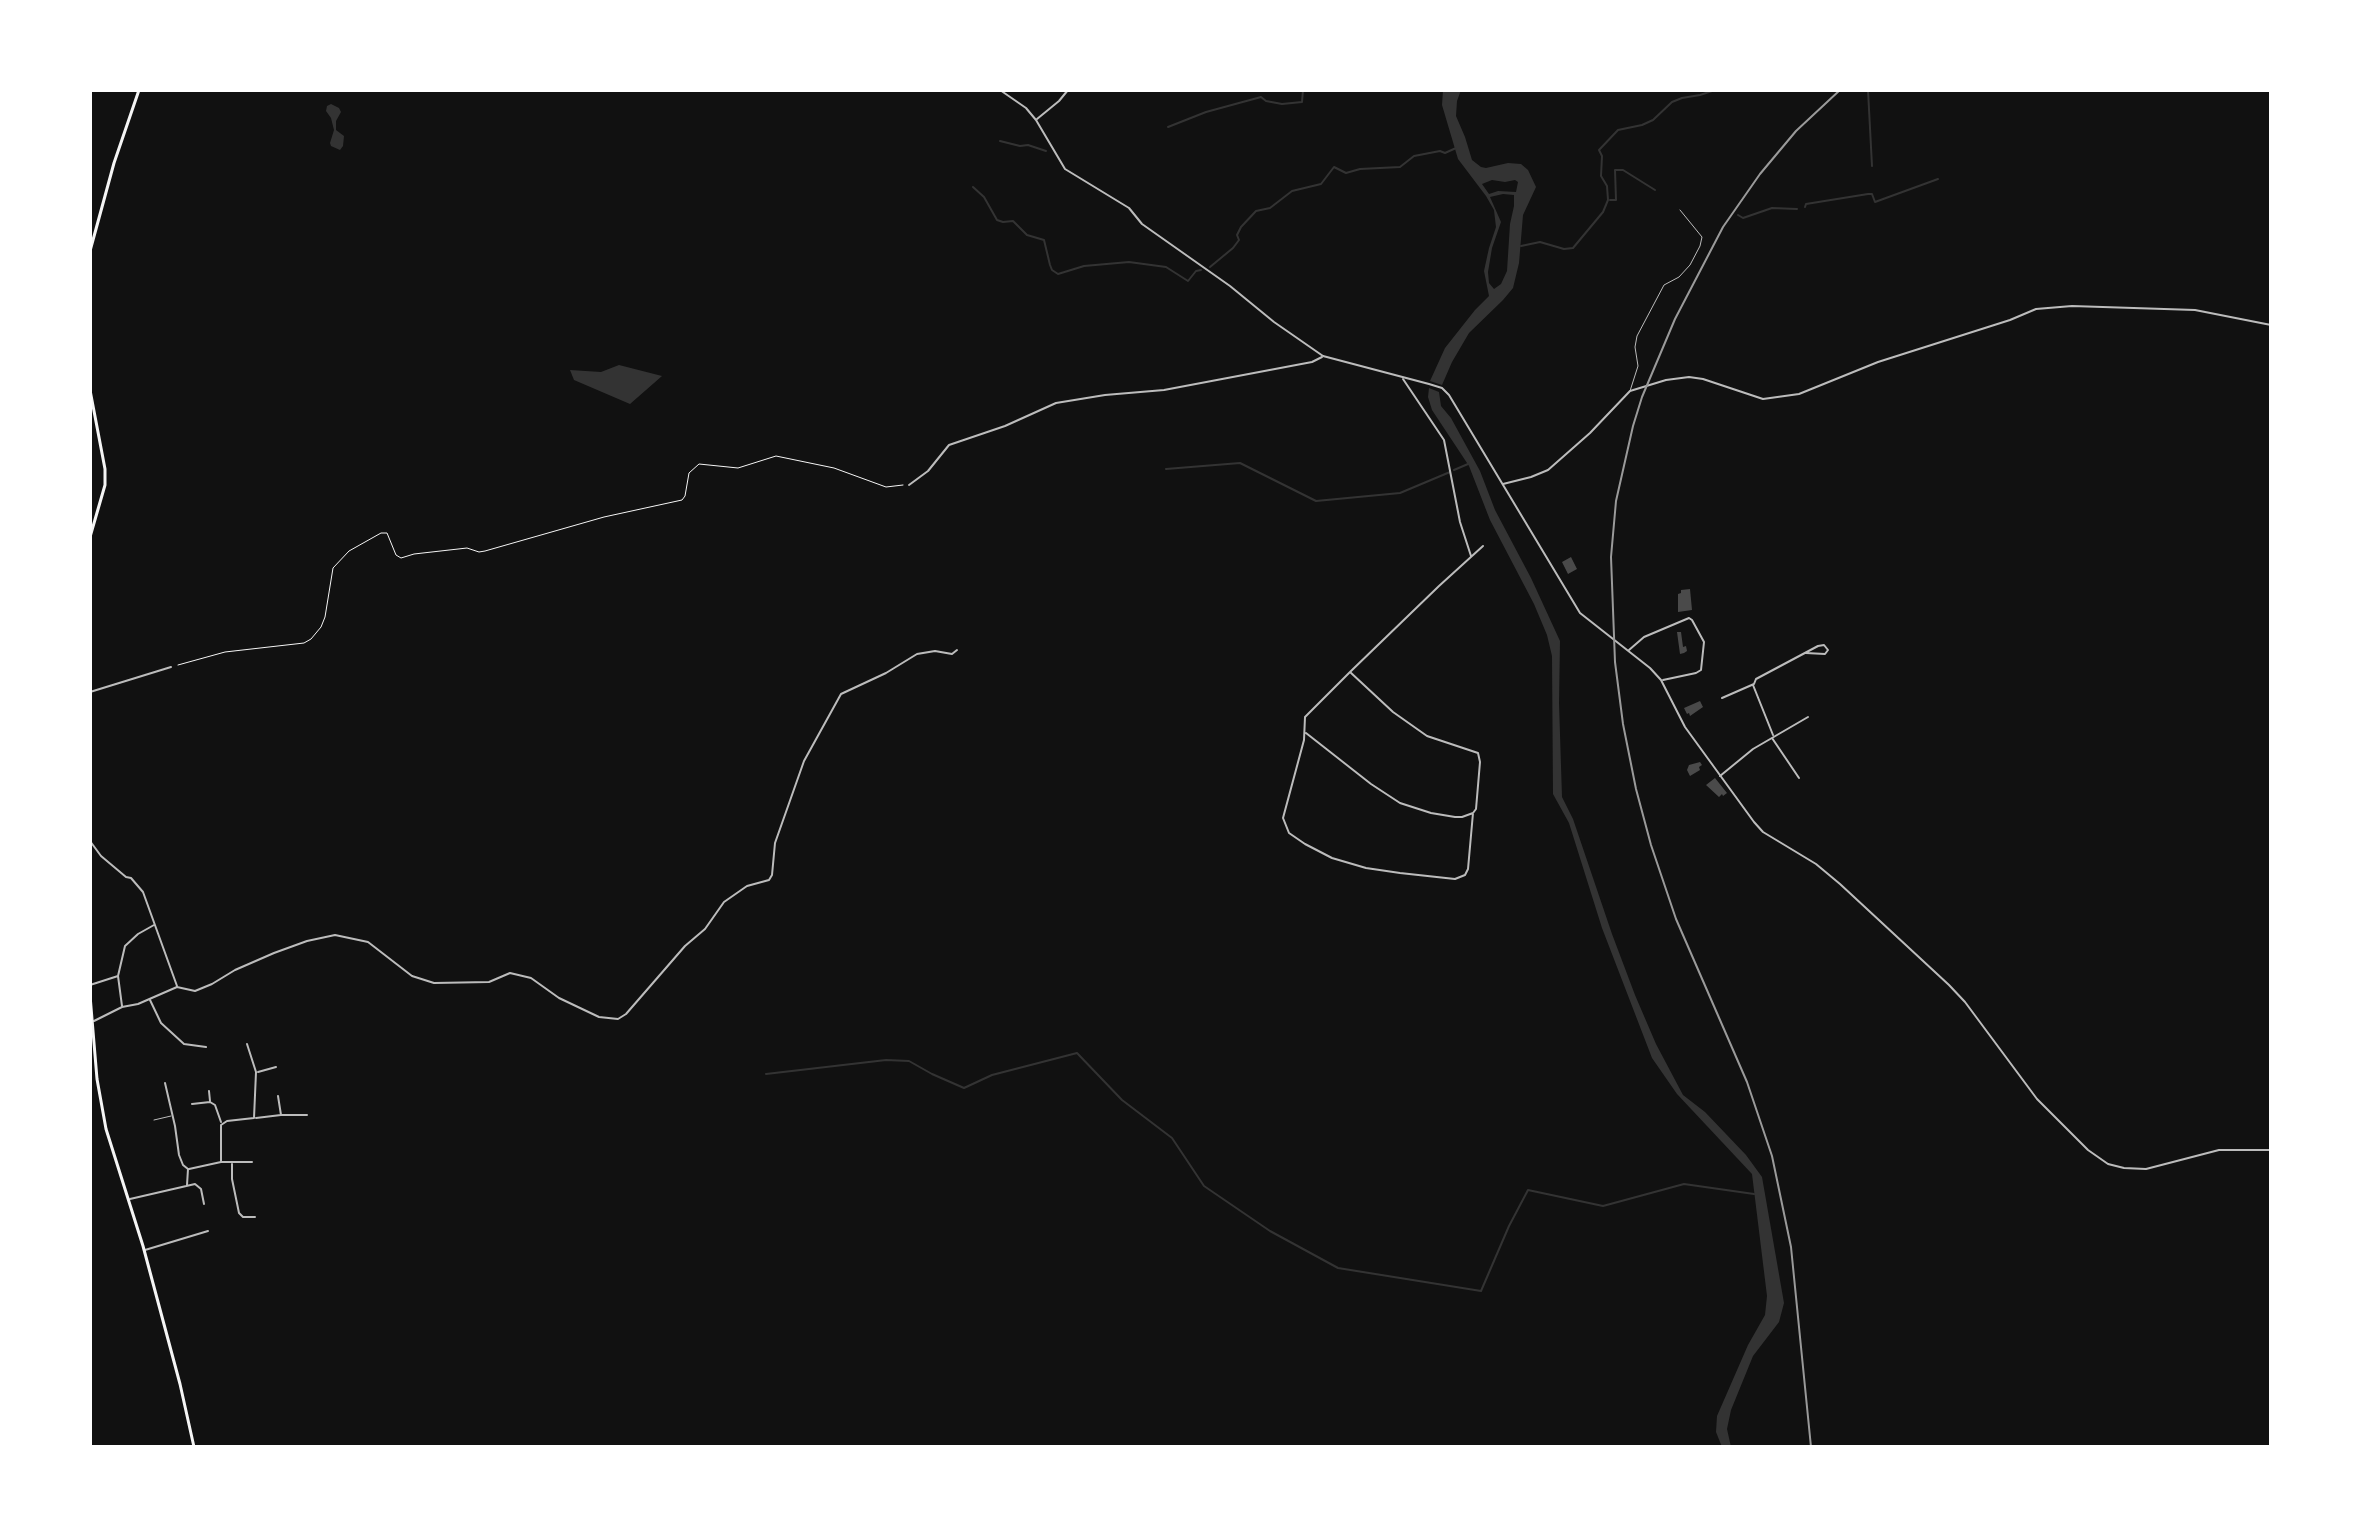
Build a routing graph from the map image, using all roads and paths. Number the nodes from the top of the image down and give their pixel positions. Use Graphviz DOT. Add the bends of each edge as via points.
graph roads {
  1 [pos="139,90"];
  2 [pos="1000,90"];
  3 [pos="1068,90"];
  4 [pos="1036,120"];
  5 [pos="1680,210"];
  6 [pos="90,251"];
  7 [pos="2271,325"];
  8 [pos="1323,356"];
  9 [pos="1402,377"];
  10 [pos="90,390"];
  11 [pos="1630,391"];
  12 [pos="909,485"];
  13 [pos="1502,485"];
  14 [pos="90,537"];
  15 [pos="1483,546"];
  16 [pos="1471,557"];
  17 [pos="957,650"];
  18 [pos="1628,651"];
  19 [pos="1806,653"];
  20 [pos="171,667"];
  21 [pos="1350,672"];
  22 [pos="1661,680"];
  23 [pos="1754,684"];
  24 [pos="90,692"];
  25 [pos="1722,698"];
  26 [pos="1808,717"];
  27 [pos="1305,732"];
  28 [pos="1772,736"];
  29 [pos="1720,776"];
  30 [pos="1799,778"];
  31 [pos="1473,813"];
  32 [pos="90,841"];
  33 [pos="154,925"];
  34 [pos="118,976"];
  35 [pos="90,985"];
  36 [pos="177,987"];
  37 [pos="90,998"];
  38 [pos="149,999"];
  39 [pos="122,1007"];
  40 [pos="93,1022"];
  41 [pos="247,1044"];
  42 [pos="206,1047"];
  43 [pos="92,1054"];
  44 [pos="276,1067"];
  45 [pos="256,1072"];
  46 [pos="165,1083"];
  47 [pos="209,1091"];
  48 [pos="278,1096"];
  49 [pos="210,1102"];
  50 [pos="192,1104"];
  51 [pos="281,1115"];
  52 [pos="307,1115"];
  53 [pos="173,1116"];
  54 [pos="254,1118"];
  55 [pos="154,1120"];
  56 [pos="222,1123"];
  57 [pos="2271,1150"];
  58 [pos="221,1162"];
  59 [pos="252,1162"];
  60 [pos="232,1164"];
  61 [pos="188,1169"];
  62 [pos="187,1185"];
  63 [pos="129,1199"];
  64 [pos="204,1204"];
  65 [pos="255,1217"];
  66 [pos="208,1231"];
  67 [pos="144,1250"];
  68 [pos="194,1447"];
  1 -- 6 [label="main road"];
  2 -- 4 [label="street"];
  3 -- 4 [label="street"];
  4 -- 8 [label="street" via="1065,169 1129,208 1142,224"];
  5 -- 11 [label="lane" via="1702,237 1700,246 1679,277 1664,285 1637,336 1638,366"];
  7 -- 11 [label="street" via="2195,310 2036,309 1799,394 1763,399 1689,377"];
  8 -- 9 [label="street"];
  8 -- 12 [label="street" via="1164,390 1056,403 949,445"];
  9 -- 13 [label="street" via="1442,388 1449,395"];
  9 -- 16 [label="street" via="1444,440"];
  10 -- 14 [label="main road" via="105,485"];
  11 -- 13 [label="street" via="1556,464"];
  12 -- 20 [label="path" via="886,487 834,468 776,456 738,468 699,464 689,473 682,500 485,551 467,548 401,558 387,533 381,533 349,551 333,568 325,617 311,639 225,652"];
  13 -- 18 [label="street" via="1580,613"];
  15 -- 16 [label="street"];
  16 -- 21 [label="street"];
  17 -- 36 [label="street" via="917,654 841,694 804,761 775,843 772,875 724,902 705,929 618,1019 599,1017 531,978 510,973 489,982 423,980 368,942 335,935 274,953 195,991"];
  18 -- 22 [label="street"];
  18 -- 22 [label="street" via="1644,637 1692,620 1704,642 1701,670"];
  19 -- 19 [label="street" via="1821,645 1828,650 1825,654"];
  19 -- 23 [label="street"];
  20 -- 24 [label="street"];
  21 -- 27 [label="street" via="1305,717"];
  21 -- 31 [label="street" via="1427,736 1478,753"];
  22 -- 29 [label="street" via="1685,727"];
  23 -- 25 [label="street"];
  23 -- 28 [label="street"];
  26 -- 28 [label="street"];
  27 -- 31 [label="street" via="1400,803 1455,817"];
  27 -- 31 [label="street" via="1283,818 1289,833 1332,858 1366,868 1455,879 1468,869"];
  28 -- 29 [label="street"];
  28 -- 30 [label="street"];
  29 -- 57 [label="street" via="1763,832 1816,864 1949,985 2037,1099 2108,1164 2146,1169 2219,1150"];
  32 -- 33 [label="street" via="139,886"];
  33 -- 34 [label="street" via="125,946"];
  33 -- 36 [label="street"];
  34 -- 35 [label="street"];
  34 -- 39 [label="street"];
  36 -- 38 [label="street"];
  37 -- 40 [label="main road"];
  38 -- 39 [label="street"];
  38 -- 42 [label="street" via="161,1023 184,1044"];
  39 -- 40 [label="street"];
  40 -- 43 [label="main road"];
  41 -- 45 [label="street"];
  43 -- 63 [label="main road" via="106,1129"];
  44 -- 45 [label="street"];
  45 -- 54 [label="street"];
  46 -- 53 [label="street"];
  47 -- 49 [label="street"];
  48 -- 51 [label="street"];
  49 -- 50 [label="street"];
  49 -- 56 [label="street"];
  51 -- 52 [label="street"];
  51 -- 54 [label="street"];
  53 -- 55 [label="lane"];
  53 -- 61 [label="street" via="179,1155"];
  54 -- 56 [label="street"];
  56 -- 58 [label="street"];
  58 -- 60 [label="street"];
  58 -- 61 [label="street"];
  59 -- 60 [label="street"];
  60 -- 65 [label="street" via="239,1213"];
  61 -- 62 [label="street"];
  62 -- 63 [label="street"];
  62 -- 64 [label="street" via="199,1185"];
  63 -- 67 [label="main road"];
  66 -- 67 [label="street"];
  67 -- 68 [label="main road"];
}
